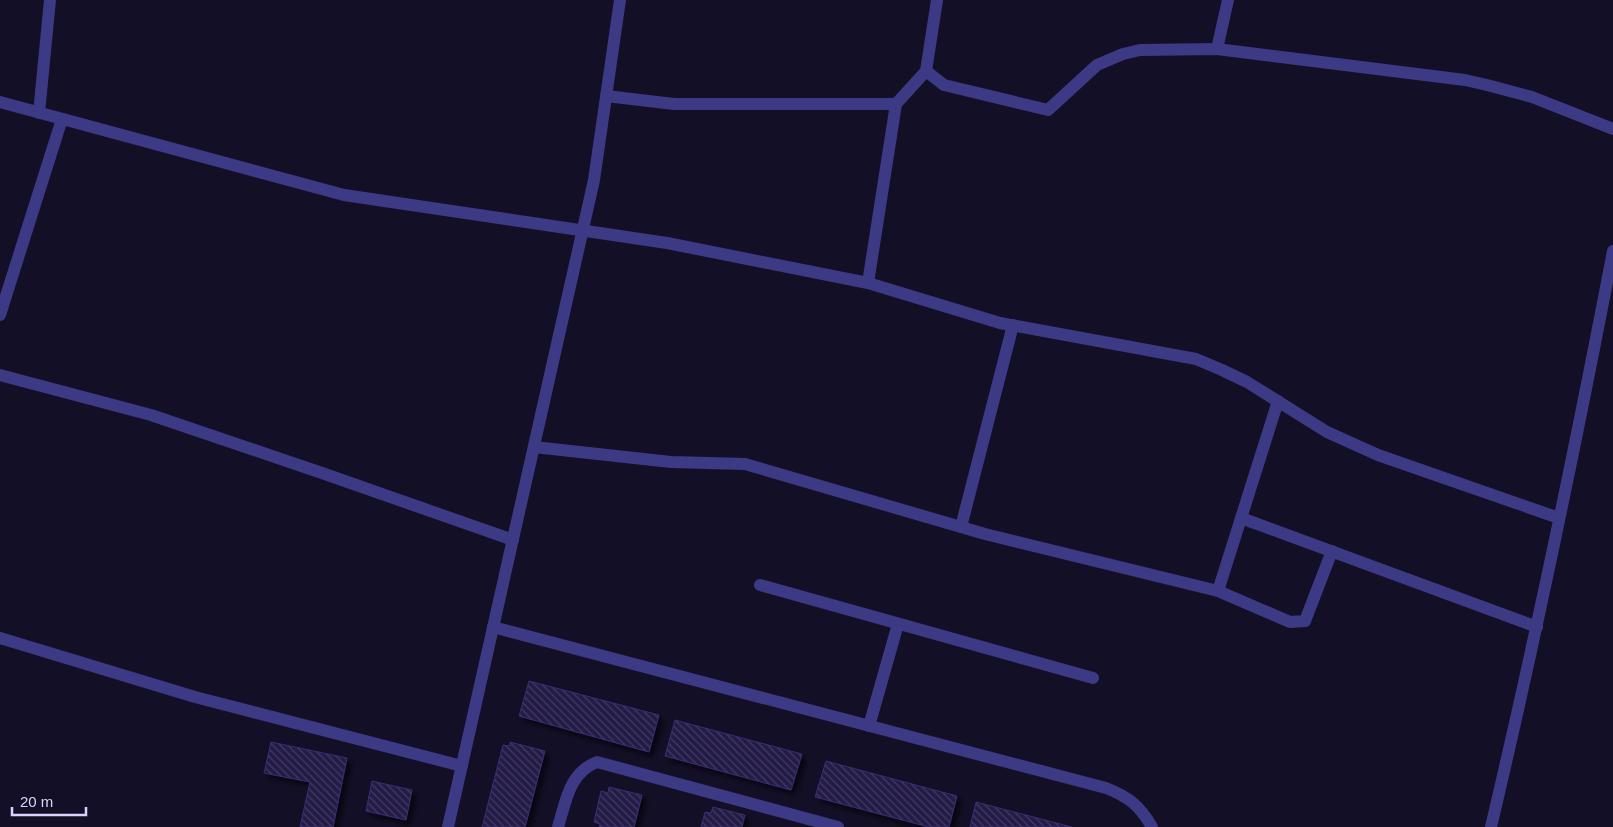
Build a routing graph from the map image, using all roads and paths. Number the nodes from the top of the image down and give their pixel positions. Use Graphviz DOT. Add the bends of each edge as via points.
graph roads {
  1 [pos="50,0"];
  2 [pos="620,0"];
  3 [pos="937,0"];
  4 [pos="1228,0"];
  5 [pos="1217,49"];
  6 [pos="926,71"];
  7 [pos="606,96"];
  8 [pos="0,102"];
  9 [pos="896,104"];
  10 [pos="39,113"];
  11 [pos="62,119"];
  12 [pos="1613,129"];
  13 [pos="583,230"];
  14 [pos="1613,251"];
  15 [pos="868,283"];
  16 [pos="0,315"];
  17 [pos="1013,325"];
  18 [pos="0,375"];
  19 [pos="1278,401"];
  20 [pos="534,446"];
  21 [pos="1241,518"];
  22 [pos="1560,518"];
  23 [pos="961,527"];
  24 [pos="513,540"];
  25 [pos="1332,551"];
  26 [pos="760,585"];
  27 [pos="1218,591"];
  28 [pos="898,624"];
  29 [pos="493,627"];
  30 [pos="1537,627"];
  31 [pos="0,638"];
  32 [pos="1093,678"];
  33 [pos="870,726"];
  34 [pos="462,766"];
  35 [pos="448,827"];
  36 [pos="558,827"];
  37 [pos="838,827"];
  38 [pos="1152,827"];
  39 [pos="1491,827"];
  1 -- 10 [label="street"];
  2 -- 7 [label="street"];
  3 -- 6 [label="street"];
  4 -- 5 [label="street"];
  5 -- 6 [label="street" via="1157,49 1123,54 1097,66 1048,110 944,85"];
  5 -- 12 [label="street" via="1487,84 1532,97"];
  6 -- 9 [label="street"];
  7 -- 9 [label="street" via="674,104"];
  7 -- 13 [label="street"];
  8 -- 10 [label="street"];
  9 -- 15 [label="street"];
  10 -- 11 [label="street"];
  11 -- 13 [label="street" via="344,195"];
  11 -- 16 [label="street"];
  13 -- 15 [label="street" via="667,243"];
  13 -- 20 [label="street"];
  14 -- 22 [label="street"];
  15 -- 17 [label="street"];
  17 -- 19 [label="street" via="1196,360 1247,382"];
  17 -- 23 [label="street"];
  18 -- 24 [label="street" via="151,415"];
  19 -- 21 [label="street"];
  19 -- 22 [label="street" via="1327,432 1378,455"];
  20 -- 23 [label="street" via="671,462 744,464"];
  20 -- 24 [label="street"];
  21 -- 25 [label="street"];
  21 -- 27 [label="street"];
  22 -- 30 [label="street"];
  23 -- 27 [label="street"];
  24 -- 29 [label="street"];
  25 -- 27 [label="street" via="1305,621 1290,622"];
  25 -- 30 [label="street"];
  26 -- 28 [label="street"];
  28 -- 32 [label="street"];
  28 -- 33 [label="street"];
  29 -- 33 [label="street"];
  29 -- 34 [label="street"];
  30 -- 39 [label="street"];
  31 -- 34 [label="street" via="195,697"];
  33 -- 38 [label="street" via="1106,788 1135,804"];
  34 -- 35 [label="street"];
  36 -- 37 [label="street" via="570,786 589,765 597,762"];
}
